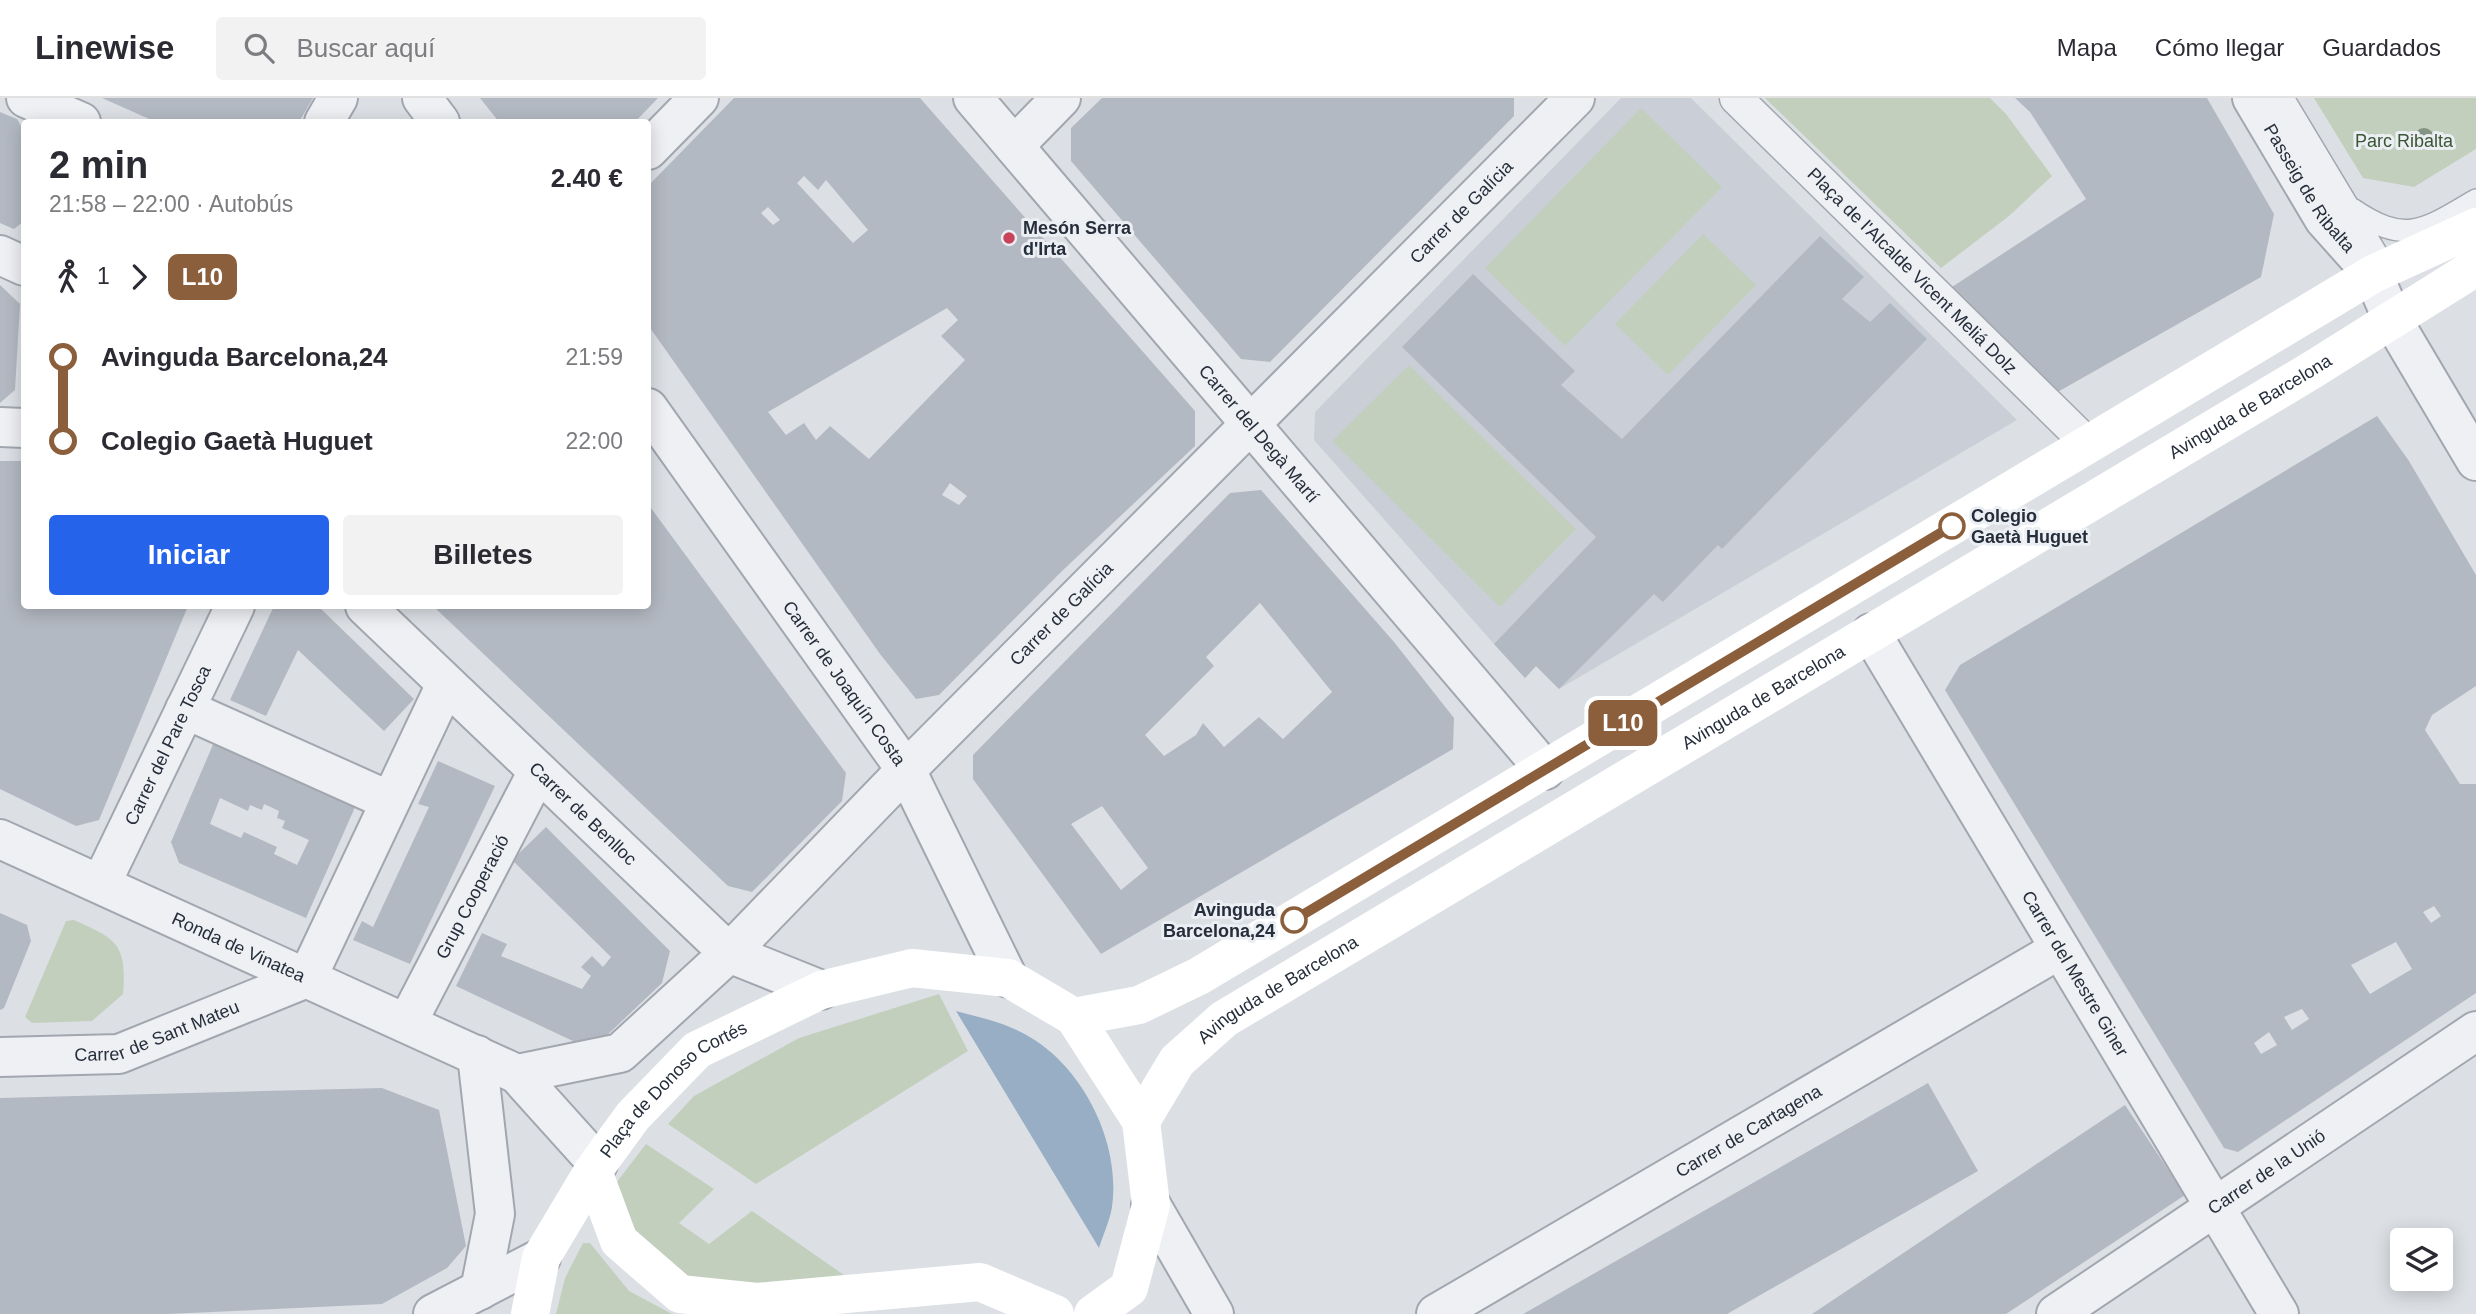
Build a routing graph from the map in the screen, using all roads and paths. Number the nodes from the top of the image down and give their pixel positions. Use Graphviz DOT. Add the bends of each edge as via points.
graph roads {
  1 [pos="338,98"];
  2 [pos="422,98"];
  3 [pos="699,98"];
  4 [pos="973,98"];
  5 [pos="1061,98"];
  6 [pos="1574,98"];
  7 [pos="1736,98"];
  8 [pos="2252,98"];
  9 [pos="2283,98"];
  10 [pos="326,119"];
  11 [pos="438,119"];
  12 [pos="1013,146"];
  13 [pos="651,147"];
  14 [pos="2476,200"];
  15 [pos="2347,206"];
  16 [pos="2476,227"];
  17 [pos="0,255"];
  18 [pos="21,265"];
  19 [pos="2476,267"];
  20 [pos="2379,271"];
  21 [pos="2476,283"];
  22 [pos="2405,314"];
  23 [pos="651,412"];
  24 [pos="1250,425"];
  25 [pos="0,427"];
  26 [pos="21,428"];
  27 [pos="2088,444"];
  28 [pos="2476,461"];
  29 [pos="234,609"];
  30 [pos="368,609"];
  31 [pos="1871,633"];
  32 [pos="446,684"];
  33 [pos="186,709"];
  34 [pos="906,770"];
  35 [pos="1545,770"];
  36 [pos="538,771"];
  37 [pos="390,801"];
  38 [pos="0,839"];
  39 [pos="101,884"];
  40 [pos="2060,949"];
  41 [pos="729,953"];
  42 [pos="307,978"];
  43 [pos="1008,978"];
  44 [pos="821,990"];
  45 [pos="1074,1017"];
  46 [pos="407,1023"];
  47 [pos="2476,1031"];
  48 [pos="477,1055"];
  49 [pos="0,1057"];
  50 [pos="517,1074"];
  51 [pos="1141,1121"];
  52 [pos="596,1168"];
  53 [pos="1151,1205"];
  54 [pos="2214,1207"];
  55 [pos="541,1258"];
  56 [pos="480,1290"];
  57 [pos="750,1308"];
  58 [pos="433,1314"];
  59 [pos="530,1314"];
  60 [pos="1055,1314"];
  61 [pos="1093,1314"];
  62 [pos="1214,1314"];
  63 [pos="1436,1314"];
  64 [pos="2056,1314"];
  65 [pos="2279,1314"];
  1 -- 10 [label="street"];
  2 -- 11 [label="street"];
  3 -- 13 [label="street"];
  4 -- 12 [label="street, Carrer del Degà Martí"];
  5 -- 12 [label="street"];
  6 -- 24 [label="street, Carrer de Galícia"];
  7 -- 27 [label="street, Plaça de l'Alcalde Vicent Meliá Dolz"];
  8 -- 20 [label="street, Passeig de Ribalta" via="2324,219"];
  9 -- 15 [label="lane, Passeig de Ribalta"];
  12 -- 24 [label="street, Carrer del Degà Martí"];
  14 -- 15 [label="lane" via="2427,229 2406,233 2389,230"];
  15 -- 20 [label="lane"];
  16 -- 20 [label="main road"];
  17 -- 18 [label="street"];
  19 -- 22 [label="main road, Avinguda de Barcelona"];
  20 -- 22 [label="street, Passeig de Ribalta"];
  20 -- 27 [label="main road"];
  21 -- 22 [label="lane, Avinguda de Barcelona"];
  22 -- 28 [label="street, Passeig de Ribalta"];
  22 -- 31 [label="main road, Avinguda de Barcelona"];
  23 -- 34 [label="street, Carrer de Joaquín Costa"];
  24 -- 34 [label="street, Carrer de Galícia"];
  24 -- 35 [label="street, Carrer del Degà Martí"];
  25 -- 26 [label="street"];
  27 -- 35 [label="main road"];
  29 -- 33 [label="street, Carrer del Pare Tosca"];
  30 -- 32 [label="street, Carrer de Benlloc"];
  31 -- 40 [label="street, Carrer del Mestre Giner"];
  31 -- 51 [label="main road, Avinguda de Barcelona" via="1224,1018 1177,1061"];
  32 -- 36 [label="street, Carrer de Benlloc"];
  32 -- 37 [label="street"];
  33 -- 37 [label="street"];
  33 -- 39 [label="street, Carrer del Pare Tosca"];
  34 -- 41 [label="street, Carrer de Galícia"];
  34 -- 43 [label="street, Carrer de Joaquín Costa"];
  35 -- 45 [label="main road" via="1199,976 1139,1005"];
  36 -- 41 [label="street, Carrer de Benlloc"];
  36 -- 46 [label="street, Grup Cooperació"];
  37 -- 42 [label="street"];
  38 -- 39 [label="street, Ronda de Vinatea"];
  39 -- 42 [label="street, Ronda de Vinatea"];
  40 -- 54 [label="street, Carrer del Mestre Giner"];
  40 -- 63 [label="street, Carrer de Cartagena"];
  41 -- 44 [label="street, Carrer de Benlloc"];
  41 -- 50 [label="street, Carrer de Galícia" via="620,1053"];
  42 -- 46 [label="street, Ronda de Vinatea"];
  42 -- 49 [label="street, Carrer de Sant Mateu" via="119,1054"];
  43 -- 44 [label="main road, Plaça de Donoso Cortés" via="912,968"];
  43 -- 45 [label="main road, Plaça de Donoso Cortés"];
  44 -- 52 [label="main road, Plaça de Donoso Cortés" via="697,1050 633,1116"];
  45 -- 51 [label="main road, Plaça de Donoso Cortés"];
  46 -- 48 [label="street, Ronda de Vinatea"];
  47 -- 54 [label="street, Carrer de la Unió"];
  48 -- 50 [label="street, Ronda de Vinatea"];
  48 -- 56 [label="street" via="495,1214"];
  50 -- 52 [label="street, Ronda de Vinatea"];
  51 -- 53 [label="main road, Plaça de Donoso Cortés"];
  52 -- 55 [label="main road"];
  52 -- 57 [label="main road, Plaça de Donoso Cortés" via="619,1241 680,1294"];
  53 -- 61 [label="main road, Plaça de Donoso Cortés" via="1129,1288"];
  53 -- 62 [label="street, Plaça de Donoso Cortés"];
  54 -- 64 [label="street, Carrer de la Unió"];
  54 -- 65 [label="street, Carrer del Mestre Giner"];
  55 -- 56 [label="street"];
  55 -- 59 [label="main road"];
  56 -- 58 [label="street"];
  57 -- 60 [label="main road, Plaça de Donoso Cortés" via="979,1282"];
}
